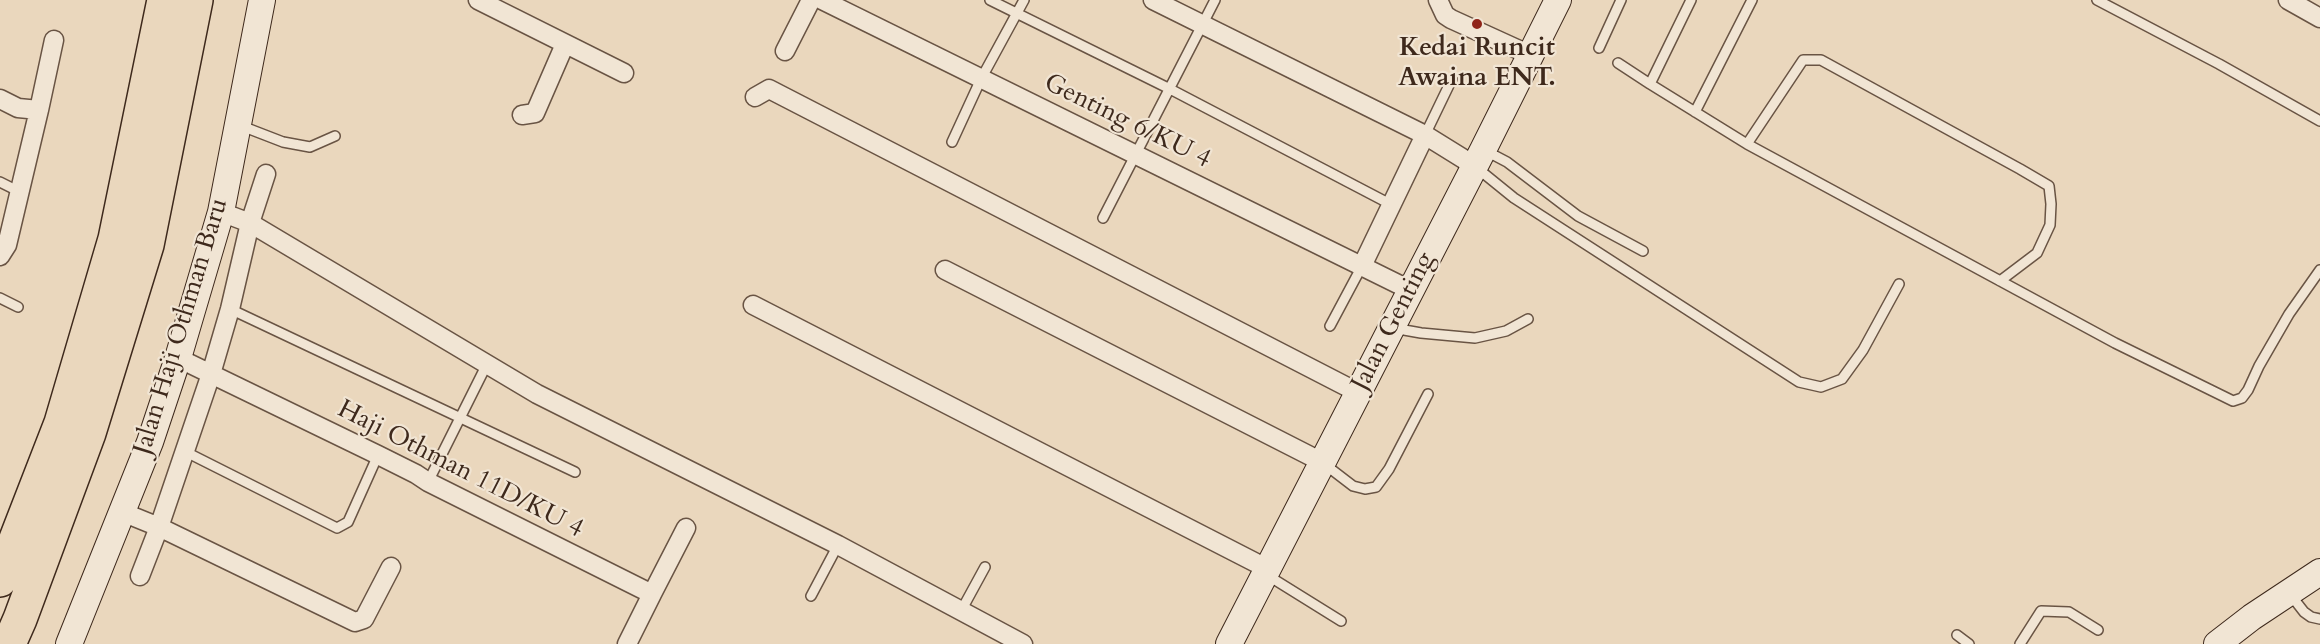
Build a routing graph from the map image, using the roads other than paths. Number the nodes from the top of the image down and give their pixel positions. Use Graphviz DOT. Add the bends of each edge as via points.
graph roads {
  1 [pos="164,0"];
  2 [pos="196,0"];
  3 [pos="262,0"];
  4 [pos="478,0"];
  5 [pos="811,0"];
  6 [pos="822,0"];
  7 [pos="990,0"];
  8 [pos="1024,0"];
  9 [pos="1154,0"];
  10 [pos="1215,0"];
  11 [pos="1438,0"];
  12 [pos="1558,0"];
  13 [pos="1621,0"];
  14 [pos="1691,0"];
  15 [pos="1752,0"];
  16 [pos="2097,0"];
  17 [pos="2288,0"];
  18 [pos="1017,13"];
  19 [pos="2320,18"];
  20 [pos="1203,24"];
  21 [pos="54,40"];
  22 [pos="565,44"];
  23 [pos="1599,48"];
  24 [pos="785,51"];
  25 [pos="1530,55"];
  26 [pos="1618,63"];
  27 [pos="624,73"];
  28 [pos="981,79"];
  29 [pos="1452,80"];
  30 [pos="1650,84"];
  31 [pos="1170,89"];
  32 [pos="755,97"];
  33 [pos="0,99"];
  34 [pos="39,110"];
  35 [pos="1695,112"];
  36 [pos="522,115"];
  37 [pos="2320,120"];
  38 [pos="237,125"];
  39 [pos="1425,135"];
  40 [pos="335,136"];
  41 [pos="952,142"];
  42 [pos="1747,144"];
  43 [pos="1136,155"];
  44 [pos="1479,158"];
  45 [pos="266,174"];
  46 [pos="0,182"];
  47 [pos="20,192"];
  48 [pos="1392,205"];
  49 [pos="221,212"];
  50 [pos="1103,218"];
  51 [pos="250,223"];
  52 [pos="1643,251"];
  53 [pos="0,256"];
  54 [pos="1362,266"];
  55 [pos="945,270"];
  56 [pos="2320,270"];
  57 [pos="2000,281"];
  58 [pos="1899,284"];
  59 [pos="1410,290"];
  60 [pos="0,298"];
  61 [pos="753,305"];
  62 [pos="18,307"];
  63 [pos="230,309"];
  64 [pos="1528,320"];
  65 [pos="1330,326"];
  66 [pos="1390,328"];
  67 [pos="178,358"];
  68 [pos="487,364"];
  69 [pos="211,374"];
  70 [pos="1358,392"];
  71 [pos="1428,393"];
  72 [pos="460,418"];
  73 [pos="184,452"];
  74 [pos="378,455"];
  75 [pos="1322,462"];
  76 [pos="575,472"];
  77 [pos="428,482"];
  78 [pos="122,512"];
  79 [pos="159,527"];
  80 [pos="686,528"];
  81 [pos="838,545"];
  82 [pos="391,567"];
  83 [pos="985,567"];
  84 [pos="1266,571"];
  85 [pos="2320,572"];
  86 [pos="140,576"];
  87 [pos="0,580"];
  88 [pos="2289,592"];
  89 [pos="652,594"];
  90 [pos="811,596"];
  91 [pos="961,611"];
  92 [pos="2320,619"];
  93 [pos="1341,621"];
  94 [pos="2098,630"];
  95 [pos="1957,635"];
  96 [pos="9,644"];
  97 [pos="69,644"];
  98 [pos="627,644"];
  99 [pos="1023,644"];
  100 [pos="1229,644"];
  101 [pos="1969,644"];
  102 [pos="2020,644"];
  103 [pos="2217,644"];
  1 -- 87 [label="highway" via="115,239 61,423"];
  2 -- 96 [label="highway" via="147,245 89,433"];
  3 -- 38 [label="street, Jalan Haji Othman Baru"];
  4 -- 22 [label="street"];
  5 -- 24 [label="street"];
  6 -- 28 [label="street, Genting 6/KU 4"];
  7 -- 18 [label="lane"];
  8 -- 18 [label="lane"];
  9 -- 20 [label="street"];
  10 -- 20 [label="lane"];
  11 -- 25 [label="street" via="1451,19"];
  12 -- 25 [label="street, Jalan Genting"];
  13 -- 23 [label="lane"];
  14 -- 30 [label="lane"];
  15 -- 35 [label="lane"];
  16 -- 37 [label="lane"];
  17 -- 19 [label="street"];
  18 -- 28 [label="lane"];
  18 -- 31 [label="lane"];
  20 -- 31 [label="lane"];
  20 -- 39 [label="street"];
  21 -- 34 [label="street"];
  22 -- 27 [label="street"];
  22 -- 36 [label="street" via="535,113"];
  25 -- 44 [label="street, Jalan Genting"];
  26 -- 30 [label="lane"];
  28 -- 41 [label="lane"];
  28 -- 43 [label="street, Genting 6/KU 4"];
  29 -- 39 [label="lane"];
  30 -- 35 [label="lane"];
  31 -- 43 [label="lane"];
  31 -- 48 [label="lane"];
  32 -- 70 [label="street" via="770,89"];
  33 -- 34 [label="street" via="18,108"];
  34 -- 47 [label="street"];
  35 -- 42 [label="lane"];
  38 -- 40 [label="lane" via="283,142 310,147"];
  38 -- 49 [label="street, Jalan Haji Othman Baru"];
  39 -- 44 [label="street"];
  39 -- 48 [label="street"];
  42 -- 57 [label="lane"];
  42 -- 57 [label="lane" via="1803,60 1821,60 1846,73 2049,186 2050,225 2037,253"];
  43 -- 50 [label="lane"];
  43 -- 54 [label="street, Genting 6/KU 4"];
  44 -- 52 [label="lane" via="1507,162 1578,216"];
  44 -- 58 [label="lane" via="1514,198 1799,382 1821,387 1842,379 1863,350"];
  44 -- 59 [label="street, Jalan Genting"];
  45 -- 51 [label="street"];
  46 -- 47 [label="lane"];
  47 -- 53 [label="street" via="7,245"];
  48 -- 54 [label="street"];
  49 -- 51 [label="street"];
  49 -- 67 [label="street, Jalan Haji Othman Baru"];
  51 -- 63 [label="street"];
  51 -- 68 [label="street"];
  54 -- 59 [label="street, Genting 6/KU 4"];
  54 -- 65 [label="lane"];
  55 -- 75 [label="street"];
  56 -- 57 [label="lane" via="2289,314 2248,390 2233,401"];
  59 -- 66 [label="street, Jalan Genting"];
  60 -- 62 [label="lane"];
  61 -- 84 [label="street"];
  63 -- 69 [label="street"];
  63 -- 72 [label="lane"];
  64 -- 66 [label="lane" via="1506,331 1475,338"];
  66 -- 70 [label="street, Jalan Genting"];
  67 -- 69 [label="street, Haji Othman 11D/KU 4"];
  67 -- 78 [label="street, Jalan Haji Othman Baru"];
  68 -- 72 [label="lane"];
  68 -- 81 [label="street" via="537,394"];
  69 -- 73 [label="street"];
  69 -- 74 [label="street, Haji Othman 11D/KU 4"];
  70 -- 75 [label="street, Jalan Genting"];
  71 -- 75 [label="lane" via="1376,487 1353,486"];
  72 -- 76 [label="lane"];
  72 -- 77 [label="lane"];
  73 -- 74 [label="lane" via="337,528 348,522"];
  73 -- 79 [label="street"];
  74 -- 77 [label="street, Haji Othman 11D/KU 4"];
  75 -- 84 [label="street, Jalan Genting"];
  77 -- 89 [label="street, Haji Othman 11D/KU 4"];
  78 -- 79 [label="street"];
  78 -- 97 [label="street, Jalan Haji Othman Baru"];
  79 -- 82 [label="street" via="355,622 364,620"];
  79 -- 86 [label="street"];
  80 -- 89 [label="street"];
  81 -- 90 [label="lane"];
  81 -- 91 [label="street"];
  83 -- 91 [label="lane"];
  84 -- 93 [label="lane"];
  84 -- 100 [label="street, Jalan Genting"];
  85 -- 88 [label="street"];
  88 -- 92 [label="lane" via="2304,612"];
  88 -- 103 [label="street"];
  89 -- 98 [label="street"];
  91 -- 99 [label="street"];
  94 -- 102 [label="lane" via="2069,612 2041,610"];
  95 -- 101 [label="lane"];
}
